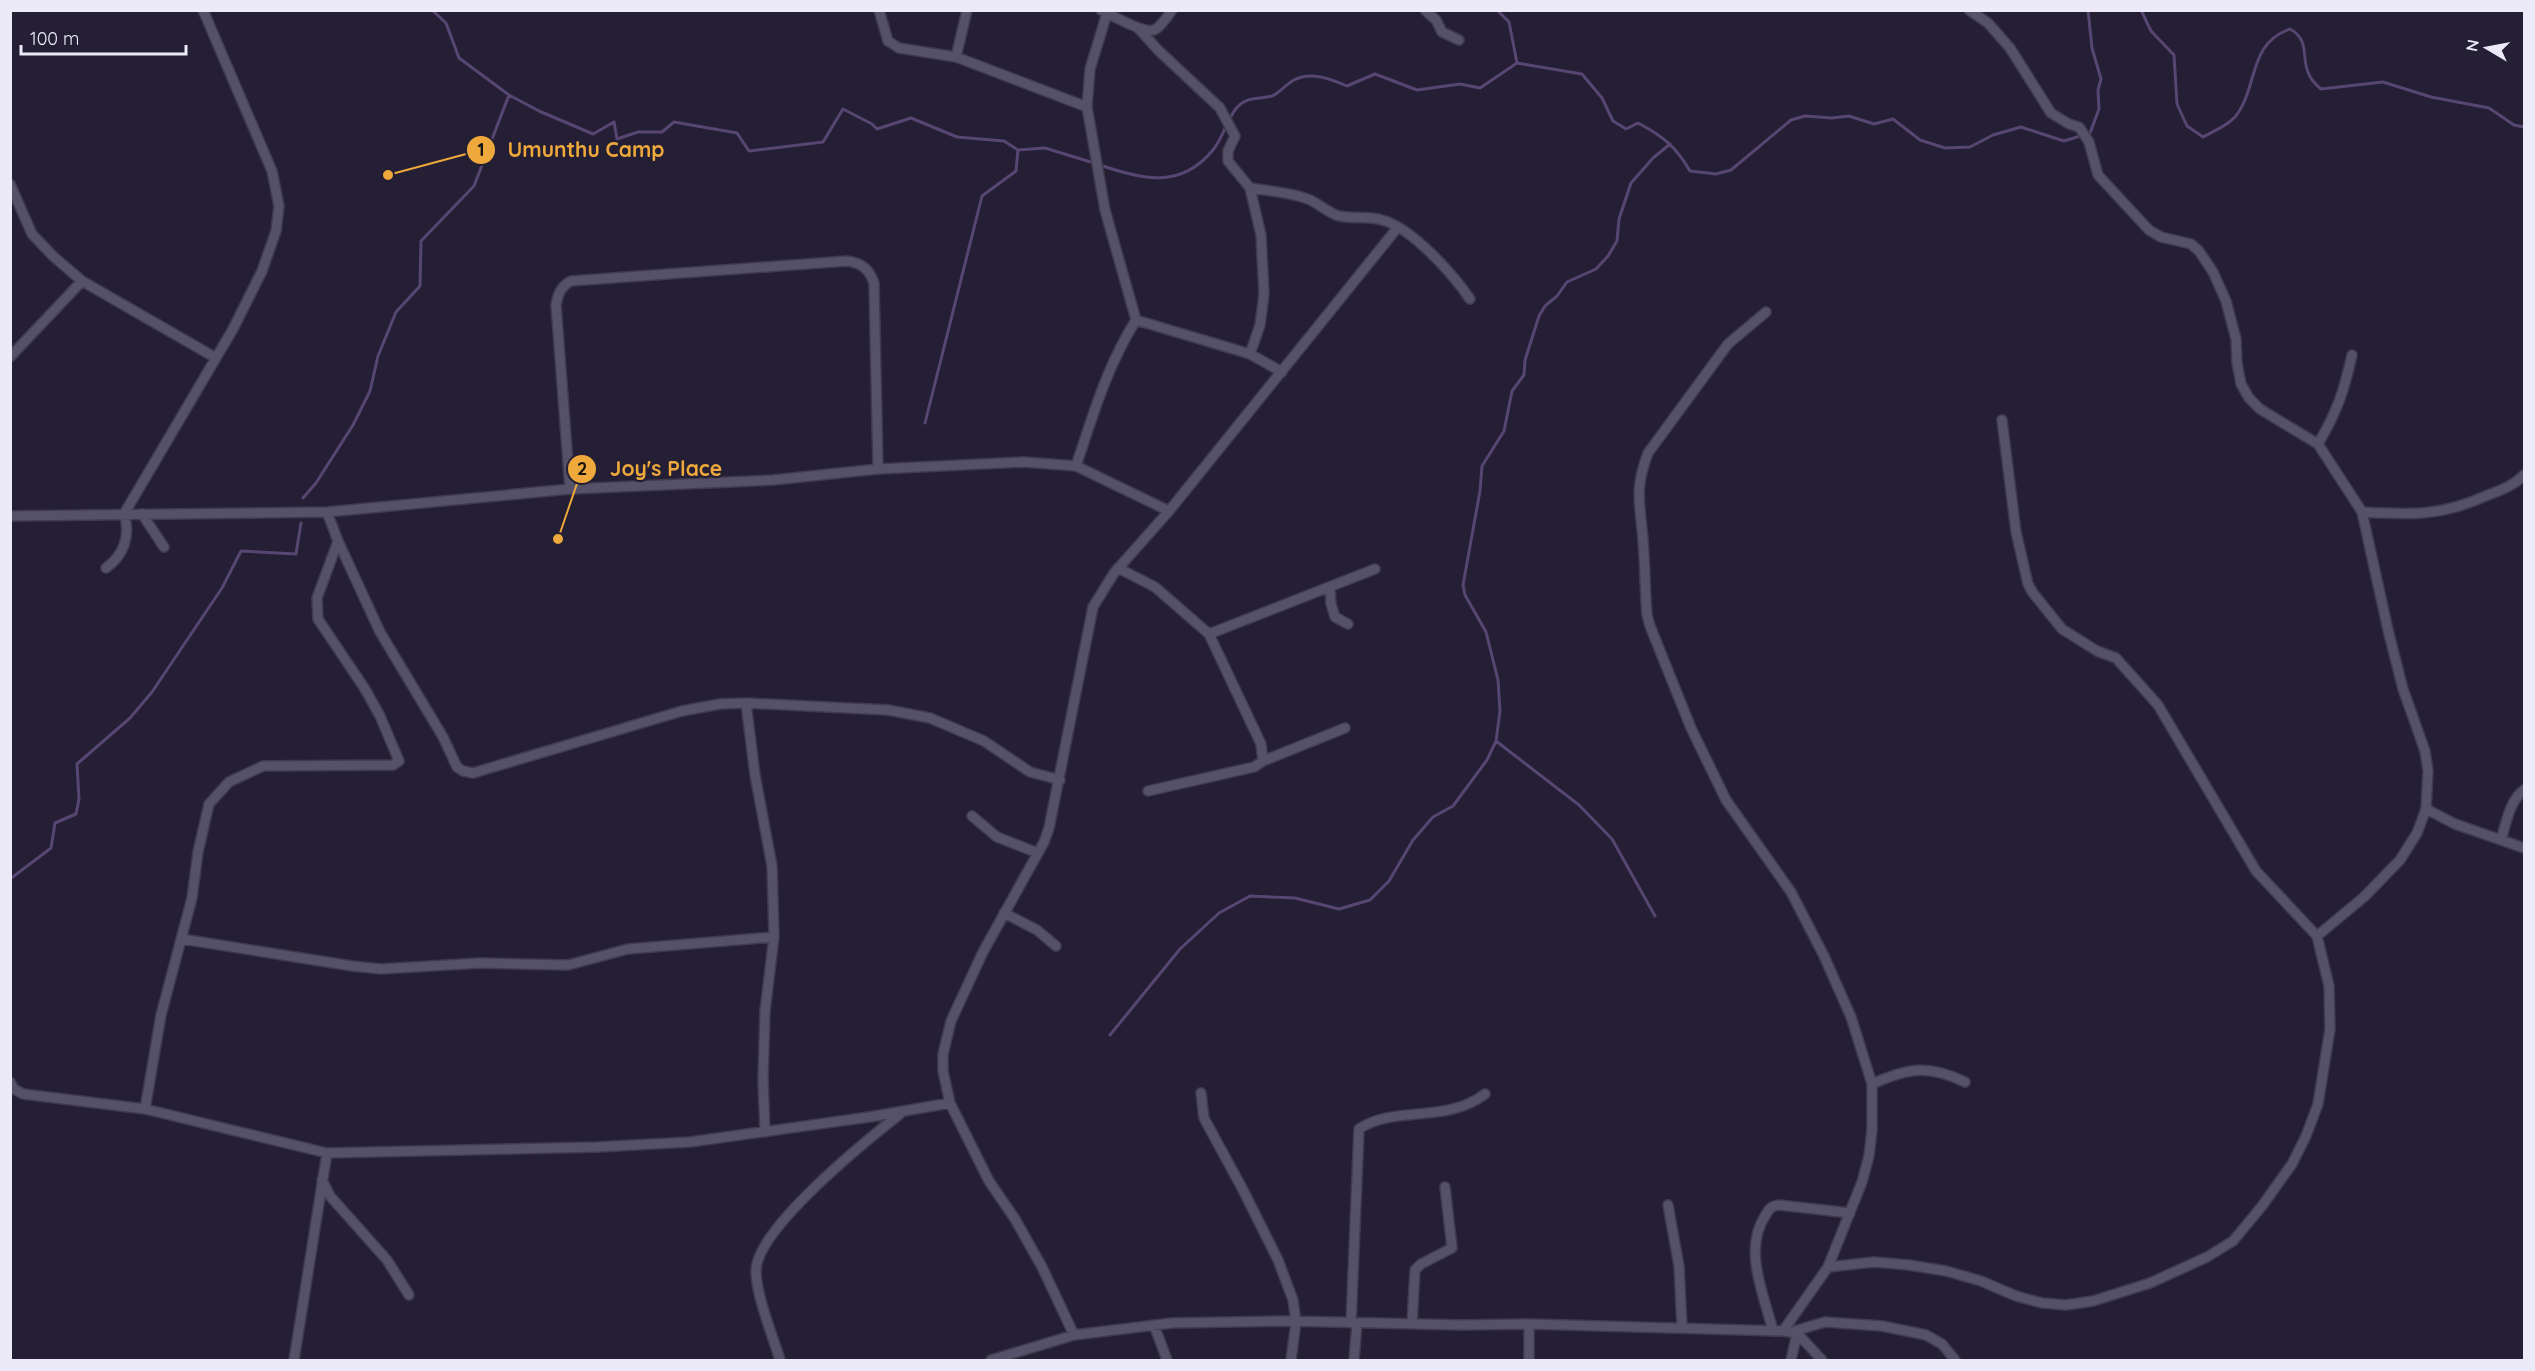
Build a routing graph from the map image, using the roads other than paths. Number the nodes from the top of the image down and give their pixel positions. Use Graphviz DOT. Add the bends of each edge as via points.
graph roads {
  1 [pos="203,10"];
  2 [pos="879,10"];
  3 [pos="967,10"];
  4 [pos="1172,10"];
  5 [pos="1425,10"];
  6 [pos="1969,10"];
  7 [pos="1104,12"];
  8 [pos="1138,28"];
  9 [pos="1459,40"];
  10 [pos="956,57"];
  11 [pos="1087,107"];
  12 [pos="10,184"];
  13 [pos="1250,188"];
  14 [pos="1398,227"];
  15 [pos="82,281"];
  16 [pos="1470,299"];
  17 [pos="1766,312"];
  18 [pos="1136,320"];
  19 [pos="1250,354"];
  20 [pos="2352,355"];
  21 [pos="10,357"];
  22 [pos="216,358"];
  23 [pos="1282,372"];
  24 [pos="2002,420"];
  25 [pos="2318,444"];
  26 [pos="1076,466"];
  27 [pos="878,469"];
  28 [pos="2524,475"];
  29 [pos="570,489"];
  30 [pos="1169,511"];
  31 [pos="327,512"];
  32 [pos="2362,513"];
  33 [pos="124,514"];
  34 [pos="142,514"];
  35 [pos="10,516"];
  36 [pos="338,541"];
  37 [pos="164,548"];
  38 [pos="106,568"];
  39 [pos="1118,568"];
  40 [pos="1375,569"];
  41 [pos="1330,588"];
  42 [pos="1348,624"];
  43 [pos="1209,634"];
  44 [pos="746,703"];
  45 [pos="1345,728"];
  46 [pos="1263,761"];
  47 [pos="1060,780"];
  48 [pos="2524,790"];
  49 [pos="1148,791"];
  50 [pos="2426,809"];
  51 [pos="972,816"];
  52 [pos="2501,840"];
  53 [pos="2524,848"];
  54 [pos="1038,852"];
  55 [pos="1004,914"];
  56 [pos="2317,936"];
  57 [pos="774,937"];
  58 [pos="182,939"];
  59 [pos="1056,946"];
  60 [pos="10,1082"];
  61 [pos="1965,1082"];
  62 [pos="1872,1084"];
  63 [pos="1201,1092"];
  64 [pos="1485,1094"];
  65 [pos="950,1103"];
  66 [pos="145,1108"];
  67 [pos="903,1112"];
  68 [pos="765,1132"];
  69 [pos="327,1154"];
  70 [pos="322,1180"];
  71 [pos="1445,1187"];
  72 [pos="1668,1205"];
  73 [pos="1850,1213"];
  74 [pos="1828,1267"];
  75 [pos="410,1295"];
  76 [pos="1296,1322"];
  77 [pos="1354,1323"];
  78 [pos="1412,1324"];
  79 [pos="1529,1324"];
  80 [pos="1154,1325"];
  81 [pos="1682,1327"];
  82 [pos="1785,1332"];
  83 [pos="1074,1335"];
  84 [pos="294,1360"];
  85 [pos="780,1360"];
  86 [pos="991,1360"];
  87 [pos="1167,1360"];
  88 [pos="1291,1360"];
  89 [pos="1354,1360"];
  90 [pos="1529,1360"];
  91 [pos="1791,1360"];
  92 [pos="1822,1360"];
  93 [pos="1955,1360"];
  1 -- 22 [label="street" via="272,171 279,206 276,231 262,271"];
  2 -- 10 [label="street" via="888,41 894,45 909,51"];
  3 -- 10 [label="street"];
  4 -- 8 [label="street" via="1154,30"];
  5 -- 9 [label="street" via="1442,32"];
  6 -- 25 [label="street" via="1988,23 2010,48 2051,112 2079,127 2089,142 2098,175 2150,230 2161,237 2191,244 2213,272 2233,322 2241,384 2249,398 2260,409"];
  7 -- 8 [label="street"];
  7 -- 11 [label="street" via="1090,69"];
  8 -- 13 [label="street" via="1220,108 1235,136 1228,161"];
  10 -- 11 [label="street"];
  11 -- 18 [label="street" via="1105,210"];
  12 -- 15 [label="street" via="32,234"];
  13 -- 14 [label="street" via="1293,194 1338,216 1362,216"];
  13 -- 19 [label="street" via="1261,235 1264,277 1262,314"];
  14 -- 16 [label="street" via="1422,246"];
  14 -- 23 [label="street"];
  15 -- 21 [label="street"];
  15 -- 22 [label="street"];
  17 -- 62 [label="street" via="1728,344 1644,463 1637,491 1647,615 1691,728 1726,800 1791,892 1824,956 1851,1017"];
  18 -- 19 [label="street"];
  18 -- 26 [label="street" via="1105,379"];
  19 -- 23 [label="street"];
  20 -- 25 [label="street" via="2341,400"];
  22 -- 33 [label="street"];
  23 -- 30 [label="street"];
  24 -- 56 [label="street" via="2016,532 2033,593 2062,629 2116,658 2158,705 2256,871"];
  25 -- 32 [label="street"];
  26 -- 27 [label="street" via="1024,462"];
  26 -- 30 [label="street"];
  27 -- 29 [label="street" via="773,480"];
  27 -- 29 [label="street" via="873,283 864,266 835,262 565,284 556,305"];
  28 -- 32 [label="street" via="2515,484 2462,507 2420,515"];
  29 -- 31 [label="street"];
  30 -- 39 [label="street"];
  31 -- 34 [label="street"];
  31 -- 36 [label="street"];
  32 -- 50 [label="street" via="2403,689 2425,752"];
  33 -- 34 [label="street"];
  33 -- 35 [label="street"];
  33 -- 38 [label="street" via="126,541 116,561"];
  34 -- 37 [label="street"];
  36 -- 44 [label="street" via="380,632 463,771 473,773 682,711"];
  36 -- 58 [label="street" via="317,598 318,619 356,674 399,761 393,765 263,766 229,782 209,804 203,823"];
  39 -- 43 [label="street" via="1155,587"];
  39 -- 47 [label="street" via="1093,607"];
  40 -- 41 [label="street"];
  41 -- 42 [label="street" via="1335,617"];
  41 -- 43 [label="street"];
  43 -- 46 [label="street" via="1261,744"];
  44 -- 47 [label="street" via="888,710 930,718 984,741 1030,772"];
  44 -- 57 [label="street" via="772,866"];
  45 -- 46 [label="street"];
  46 -- 49 [label="street" via="1254,767"];
  47 -- 54 [label="street" via="1049,828"];
  48 -- 52 [label="street" via="2510,812"];
  50 -- 52 [label="street"];
  50 -- 56 [label="street" via="2400,861"];
  51 -- 54 [label="street" via="997,837"];
  52 -- 53 [label="street"];
  54 -- 55 [label="street"];
  55 -- 59 [label="street" via="1037,930"];
  55 -- 65 [label="street" via="945,1040 943,1071"];
  56 -- 74 [label="street" via="2329,986 2330,1029 2318,1104 2292,1164 2233,1241 2150,1283 2066,1305 2042,1303 1946,1271 1909,1265 1874,1262"];
  57 -- 58 [label="street" via="628,949 567,965 480,963 381,969"];
  57 -- 68 [label="street" via="765,1011"];
  58 -- 66 [label="street" via="161,1015"];
  60 -- 66 [label="street" via="23,1095"];
  61 -- 62 [label="street" via="1931,1069 1892,1075"];
  62 -- 73 [label="street" via="1869,1156"];
  63 -- 76 [label="street" via="1204,1118 1278,1260 1293,1300"];
  64 -- 77 [label="street" via="1454,1110 1380,1120 1359,1129"];
  65 -- 67 [label="street"];
  65 -- 83 [label="street" via="988,1181 1042,1267"];
  66 -- 69 [label="street"];
  67 -- 68 [label="street"];
  67 -- 85 [label="street" via="822,1181 767,1241 756,1270"];
  68 -- 69 [label="street" via="633,1146"];
  69 -- 70 [label="street"];
  70 -- 75 [label="street" via="330,1196 387,1260"];
  70 -- 84 [label="street"];
  71 -- 78 [label="street" via="1452,1248 1415,1270"];
  72 -- 81 [label="street"];
  73 -- 74 [label="street"];
  73 -- 82 [label="street" via="1779,1205 1770,1208 1763,1218 1756,1233 1755,1256"];
  74 -- 82 [label="street"];
  76 -- 77 [label="street"];
  76 -- 80 [label="street"];
  76 -- 88 [label="street"];
  77 -- 78 [label="street"];
  77 -- 89 [label="street"];
  78 -- 79 [label="street"];
  79 -- 81 [label="street"];
  79 -- 90 [label="street"];
  80 -- 83 [label="street"];
  80 -- 87 [label="street"];
  81 -- 82 [label="street"];
  82 -- 91 [label="street"];
  82 -- 92 [label="street"];
  82 -- 93 [label="street" via="1825,1322 1882,1326 1926,1335 1942,1344"];
  83 -- 86 [label="street"];
}
